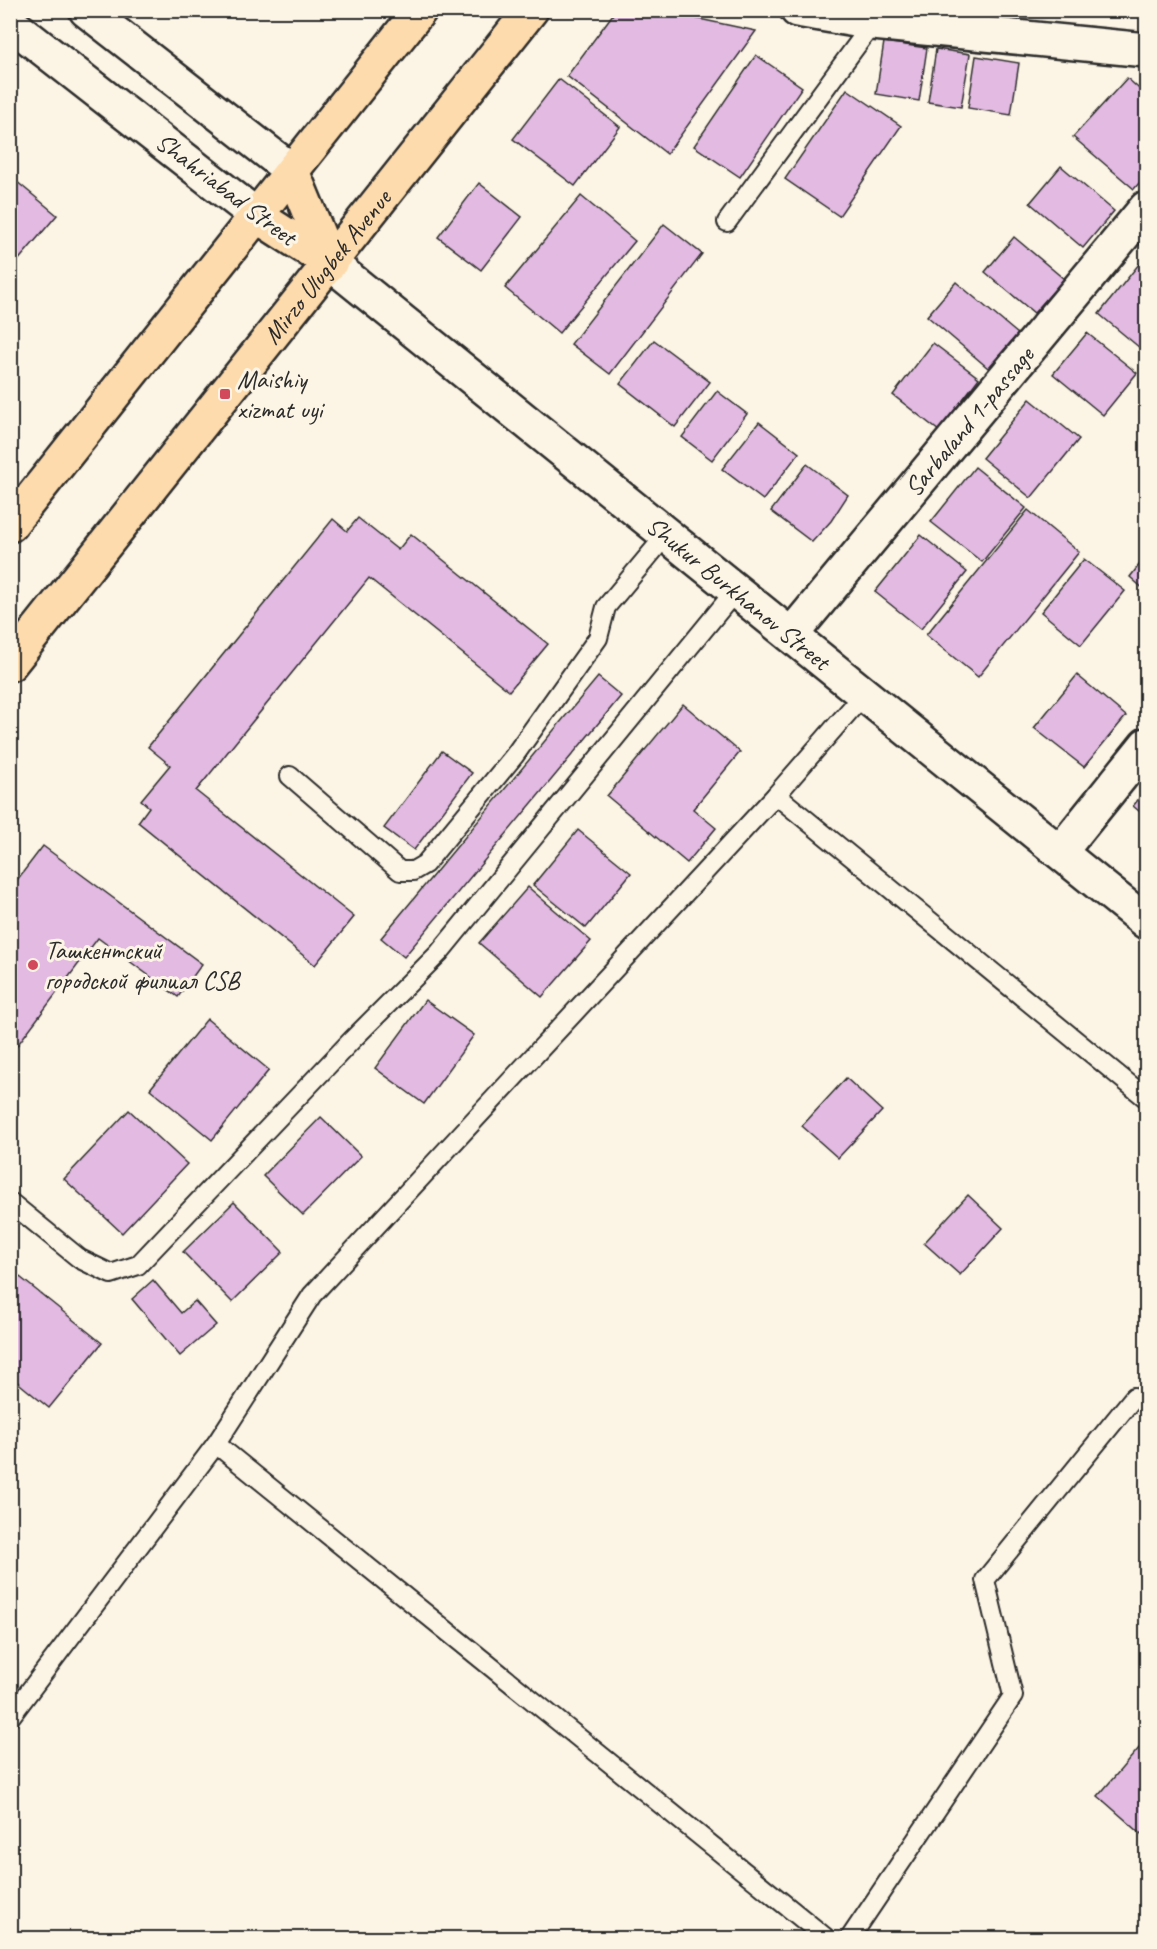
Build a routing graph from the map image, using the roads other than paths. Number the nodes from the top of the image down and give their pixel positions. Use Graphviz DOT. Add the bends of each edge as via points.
graph roads {
  1 [pos="86,10"];
  2 [pos="420,10"];
  3 [pos="531,10"];
  4 [pos="797,10"];
  5 [pos="10,22"];
  6 [pos="873,22"];
  7 [pos="1146,50"];
  8 [pos="292,171"];
  9 [pos="1146,208"];
  10 [pos="256,216"];
  11 [pos="727,222"];
  12 [pos="330,263"];
  13 [pos="10,525"];
  14 [pos="667,534"];
  15 [pos="736,590"];
  16 [pos="791,635"];
  17 [pos="10,664"];
  18 [pos="864,694"];
  19 [pos="1146,746"];
  20 [pos="290,776"];
  21 [pos="776,795"];
  22 [pos="1060,852"];
  23 [pos="1146,922"];
  24 [pos="1146,1098"];
  25 [pos="10,1202"];
  26 [pos="1134,1397"];
  27 [pos="216,1444"];
  28 [pos="10,1718"];
  29 [pos="826,1938"];
  30 [pos="850,1938"];
  1 -- 8 [label="street, Shahriabad Street"];
  2 -- 8 [label="main road"];
  3 -- 12 [label="main road, Mirzo Ulugbek Avenue"];
  4 -- 6 [label="street"];
  5 -- 10 [label="street, Shahriabad Street"];
  6 -- 7 [label="street"];
  6 -- 11 [label="lane"];
  8 -- 10 [label="main road"];
  8 -- 12 [label="main road, Shahriabad Street"];
  9 -- 16 [label="street, Sarbaland 1-passage"];
  10 -- 12 [label="main road, Shahriabad Street"];
  10 -- 13 [label="main road"];
  12 -- 14 [label="street, Shukur Burkhanov Street"];
  12 -- 17 [label="main road, Mirzo Ulugbek Avenue"];
  14 -- 15 [label="street, Shukur Burkhanov Street"];
  14 -- 20 [label="lane" via="606,607 598,638 514,756 419,868 400,871"];
  15 -- 16 [label="street, Shukur Burkhanov Street"];
  15 -- 25 [label="lane" via="439,953 138,1265 111,1274 80,1259"];
  16 -- 18 [label="street, Shukur Burkhanov Street"];
  18 -- 21 [label="lane"];
  18 -- 22 [label="street, Shukur Burkhanov Street"];
  19 -- 22 [label="street"];
  21 -- 24 [label="lane"];
  21 -- 27 [label="lane" via="312,1295"];
  22 -- 23 [label="street, Shukur Burkhanov Street"];
  26 -- 30 [label="lane" via="985,1580 1013,1696"];
  27 -- 28 [label="lane"];
  27 -- 29 [label="lane"];
}
